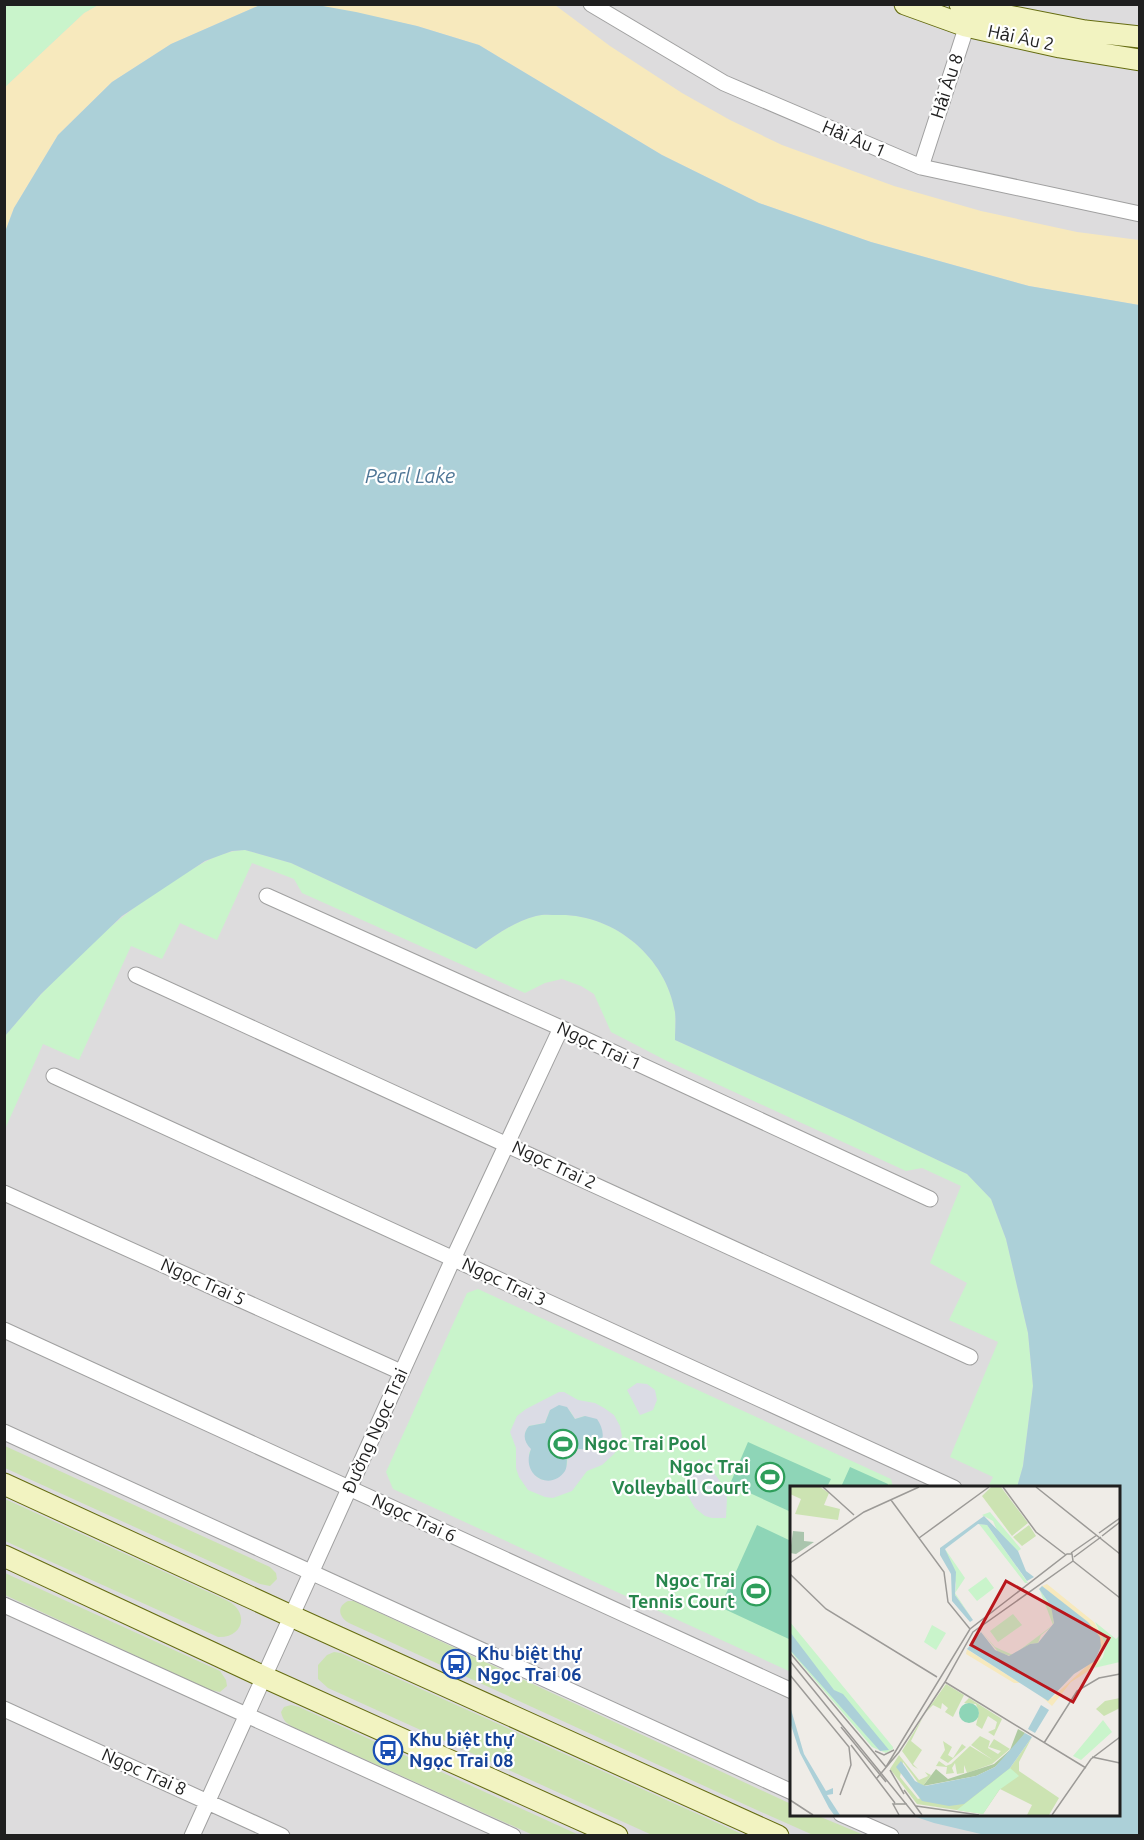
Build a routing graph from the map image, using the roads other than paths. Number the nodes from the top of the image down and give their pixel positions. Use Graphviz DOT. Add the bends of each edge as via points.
graph roads {
  1 [pos="591,4"];
  2 [pos="905,4"];
  3 [pos="968,11"];
  4 [pos="1140,37"];
  5 [pos="1140,60"];
  6 [pos="921,167"];
  7 [pos="1140,213"];
  8 [pos="267,896"];
  9 [pos="136,975"];
  10 [pos="561,1028"];
  11 [pos="54,1076"];
  12 [pos="507,1143"];
  13 [pos="4,1192"];
  14 [pos="930,1199"];
  15 [pos="453,1259"];
  16 [pos="4,1330"];
  17 [pos="970,1357"];
  18 [pos="401,1372"];
  19 [pos="4,1432"];
  20 [pos="920,1481"];
  21 [pos="4,1484"];
  22 [pos="944,1486"];
  23 [pos="350,1488"];
  24 [pos="4,1556"];
  25 [pos="312,1571"];
  26 [pos="4,1605"];
  27 [pos="291,1617"];
  28 [pos="264,1677"];
  29 [pos="790,1690"];
  30 [pos="4,1709"];
  31 [pos="246,1716"];
  32 [pos="790,1791"];
  33 [pos="207,1801"];
  34 [pos="843,1816"];
  35 [pos="192,1836"];
  36 [pos="282,1836"];
  37 [pos="513,1836"];
  38 [pos="617,1836"];
  39 [pos="778,1836"];
  40 [pos="891,1836"];
  1 -- 6 [label="street, Hải Âu 1" via="724,83"];
  2 -- 3 [label="main road, Hải Âu 2"];
  3 -- 4 [label="main road, Hải Âu 2"];
  3 -- 5 [label="main road, Hải Âu 2" via="1060,47"];
  3 -- 6 [label="street, Hải Âu 8"];
  6 -- 7 [label="street, Hải Âu 1"];
  8 -- 10 [label="street, Ngọc Trai 1"];
  9 -- 12 [label="street, Ngọc Trai 2"];
  10 -- 12 [label="street, Đường Ngọc Trai"];
  10 -- 14 [label="street, Ngọc Trai 1"];
  11 -- 15 [label="street, Ngọc Trai 3"];
  12 -- 15 [label="street, Đường Ngọc Trai"];
  12 -- 17 [label="street, Ngọc Trai 2"];
  13 -- 18 [label="street, Ngọc Trai 5"];
  15 -- 18 [label="street, Đường Ngọc Trai"];
  15 -- 20 [label="street, Ngọc Trai 3"];
  16 -- 23 [label="street, Ngọc Trai 6"];
  18 -- 23 [label="street, Đường Ngọc Trai"];
  19 -- 25 [label="street"];
  20 -- 22 [label="street, Ngọc Trai 3"];
  21 -- 27 [label="main road"];
  23 -- 25 [label="street, Đường Ngọc Trai"];
  23 -- 29 [label="street, Ngọc Trai 6"];
  24 -- 28 [label="main road"];
  25 -- 27 [label="street, Đường Ngọc Trai"];
  25 -- 32 [label="street"];
  26 -- 31 [label="street"];
  27 -- 28 [label="street, Đường Ngọc Trai"];
  27 -- 39 [label="main road"];
  28 -- 31 [label="street, Đường Ngọc Trai"];
  28 -- 38 [label="main road"];
  30 -- 33 [label="street, Ngọc Trai 8"];
  31 -- 33 [label="street, Đường Ngọc Trai"];
  31 -- 37 [label="street"];
  33 -- 35 [label="street, Đường Ngọc Trai"];
  33 -- 36 [label="street, Ngọc Trai 8"];
  34 -- 40 [label="street"];
}
